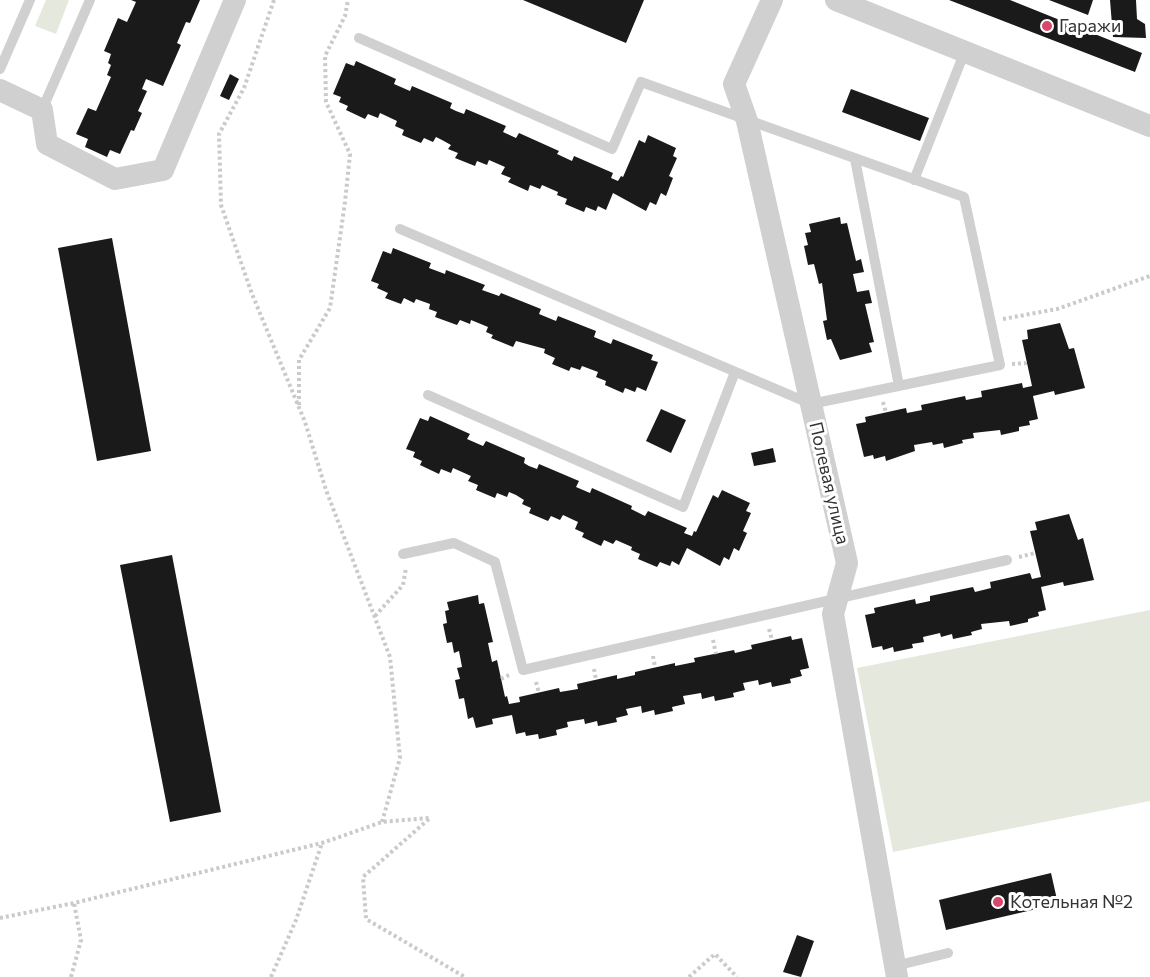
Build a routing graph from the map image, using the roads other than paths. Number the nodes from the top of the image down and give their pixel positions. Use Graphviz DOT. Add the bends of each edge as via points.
graph roads {
  1 [pos="30,0"];
  2 [pos="90,0"];
  3 [pos="235,0"];
  4 [pos="772,0"];
  5 [pos="836,0"];
  6 [pos="359,38"];
  7 [pos="965,51"];
  8 [pos="0,69"];
  9 [pos="0,90"];
  10 [pos="42,110"];
  11 [pos="747,122"];
  12 [pos="1150,126"];
  13 [pos="855,159"];
  14 [pos="914,180"];
  15 [pos="400,229"];
  16 [pos="735,372"];
  17 [pos="899,386"];
  18 [pos="428,395"];
  19 [pos="812,404"];
  20 [pos="403,554"];
  21 [pos="1007,560"];
  22 [pos="838,598"];
  23 [pos="948,952"];
  24 [pos="896,971"];
  1 -- 8 [label="lane"];
  2 -- 10 [label="lane"];
  3 -- 10 [label="street" via="163,170 115,179 47,144"];
  4 -- 11 [label="street, Полевая улица" via="734,84"];
  5 -- 7 [label="street"];
  6 -- 11 [label="lane" via="612,149 641,82"];
  7 -- 12 [label="street"];
  7 -- 14 [label="lane"];
  9 -- 10 [label="street"];
  11 -- 13 [label="lane"];
  11 -- 19 [label="street, Полевая улица"];
  13 -- 14 [label="lane"];
  13 -- 17 [label="lane"];
  14 -- 17 [label="lane" via="964,197 1000,365"];
  15 -- 16 [label="lane"];
  16 -- 18 [label="lane" via="683,507"];
  16 -- 19 [label="lane"];
  17 -- 19 [label="lane"];
  19 -- 22 [label="street, Полевая улица" via="848,563"];
  20 -- 22 [label="lane" via="454,543 495,562 523,670"];
  21 -- 22 [label="lane"];
  22 -- 24 [label="street, Полевая улица" via="833,614"];
  23 -- 24 [label="lane"];
}
